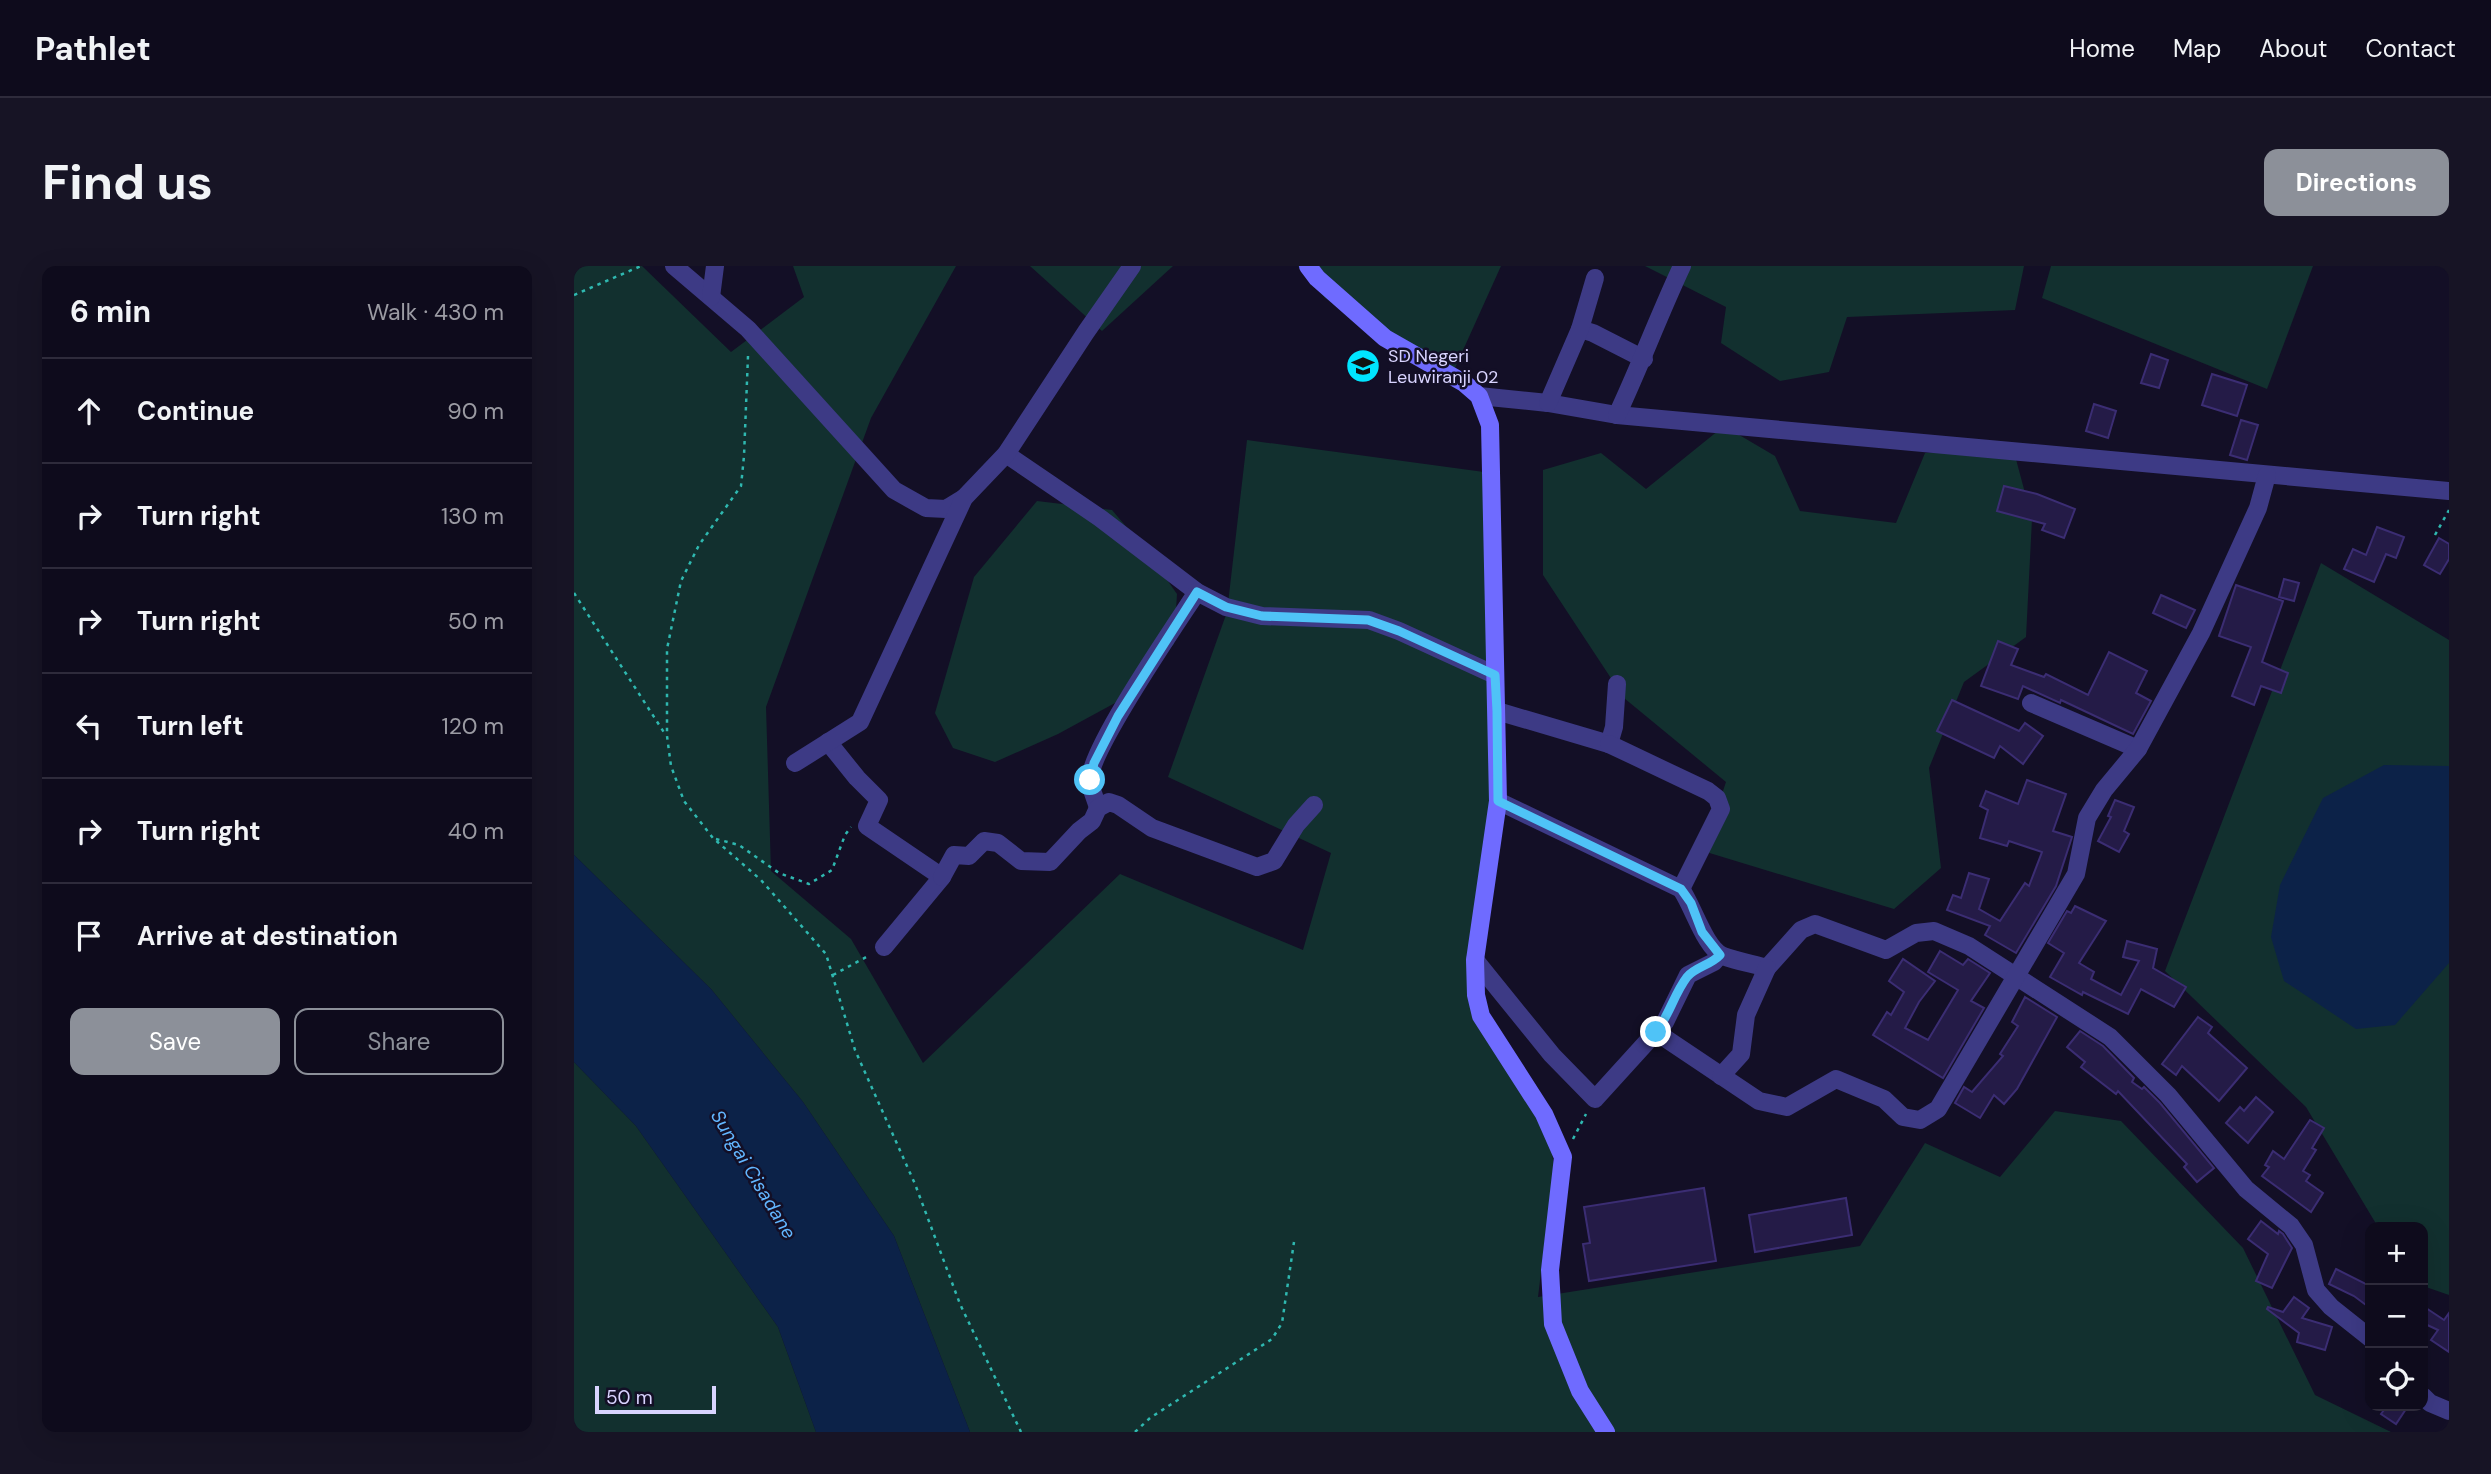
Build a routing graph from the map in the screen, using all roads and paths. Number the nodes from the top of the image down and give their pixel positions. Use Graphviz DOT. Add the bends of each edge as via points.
graph roads {
  1 [pos="642,266"];
  2 [pos="674,266"];
  3 [pos="715,266"];
  4 [pos="1132,266"];
  5 [pos="1308,266"];
  6 [pos="1682,266"];
  7 [pos="1595,278"];
  8 [pos="574,295"];
  9 [pos="711,297"];
  10 [pos="748,329"];
  11 [pos="1580,329"];
  12 [pos="1644,359"];
  13 [pos="1479,396"];
  14 [pos="1548,403"];
  15 [pos="1617,415"];
  16 [pos="1006,454"];
  17 [pos="2267,475"];
  18 [pos="2449,491"];
  19 [pos="964,498"];
  20 [pos="2449,510"];
  21 [pos="2435,535"];
  22 [pos="1197,592"];
  23 [pos="574,593"];
  24 [pos="1495,675"];
  25 [pos="1617,684"];
  26 [pos="2031,703"];
  27 [pos="1497,711"];
  28 [pos="667,736"];
  29 [pos="828,742"];
  30 [pos="1609,744"];
  31 [pos="2138,749"];
  32 [pos="795,763"];
  33 [pos="1498,801"];
  34 [pos="1314,805"];
  35 [pos="1098,808"];
  36 [pos="867,826"];
  37 [pos="713,838"];
  38 [pos="942,877"];
  39 [pos="1681,889"];
  40 [pos="884,947"];
  41 [pos="1720,955"];
  42 [pos="1475,960"];
  43 [pos="1767,968"];
  44 [pos="833,975"];
  45 [pos="2015,977"];
  46 [pos="1656,1032"];
  47 [pos="1721,1076"];
  48 [pos="1595,1099"];
  49 [pos="1563,1157"];
  50 [pos="1294,1242"];
  51 [pos="2365,1334"];
  52 [pos="2428,1400"];
  53 [pos="2449,1411"];
  54 [pos="1021,1432"];
  55 [pos="1135,1432"];
  56 [pos="1606,1432"];
  1 -- 8 [label="path"];
  2 -- 9 [label="street"];
  3 -- 9 [label="street"];
  4 -- 16 [label="street"];
  5 -- 13 [label="main road" via="1385,338"];
  6 -- 12 [label="street"];
  7 -- 11 [label="street"];
  9 -- 10 [label="street"];
  10 -- 19 [label="street" via="894,490 926,508 946,509"];
  10 -- 28 [label="path" via="741,486 699,545 681,581 667,649"];
  11 -- 12 [label="street"];
  11 -- 14 [label="street"];
  12 -- 15 [label="street"];
  13 -- 14 [label="street"];
  13 -- 24 [label="main road" via="1490,425"];
  14 -- 15 [label="street"];
  15 -- 17 [label="street"];
  16 -- 19 [label="street"];
  16 -- 22 [label="street"];
  17 -- 18 [label="street"];
  17 -- 31 [label="street" via="2258,508 2201,633"];
  19 -- 29 [label="street" via="860,722"];
  20 -- 21 [label="path"];
  22 -- 24 [label="street" via="1226,607 1262,616 1368,620"];
  22 -- 35 [label="street" via="1118,716 1094,763 1090,780"];
  23 -- 28 [label="path"];
  24 -- 27 [label="main road"];
  25 -- 30 [label="street"];
  26 -- 31 [label="street"];
  27 -- 30 [label="street"];
  27 -- 33 [label="main road"];
  28 -- 37 [label="path" via="671,766 684,801"];
  29 -- 32 [label="street"];
  29 -- 36 [label="street" via="879,800"];
  30 -- 39 [label="street" via="1717,798 1721,809"];
  31 -- 45 [label="street" via="2087,818 2076,874"];
  33 -- 39 [label="street"];
  33 -- 42 [label="main road"];
  34 -- 35 [label="street" via="1274,861 1257,867 1152,828 1118,805 1109,802"];
  35 -- 38 [label="street" via="1092,821 1050,862 1021,861 998,844 984,841 969,856 954,855"];
  36 -- 37 [label="path" via="853,825 832,870 809,884 779,873 739,845"];
  36 -- 38 [label="street"];
  37 -- 44 [label="path" via="761,880 826,954"];
  38 -- 40 [label="street"];
  39 -- 41 [label="street" via="1702,932"];
  40 -- 44 [label="path"];
  41 -- 43 [label="street"];
  41 -- 46 [label="street" via="1688,975"];
  42 -- 48 [label="street" via="1552,1055"];
  42 -- 49 [label="main road" via="1481,1016 1544,1114"];
  43 -- 45 [label="street" via="1801,930 1815,924 1886,950 1916,933 1934,931 1969,946"];
  43 -- 47 [label="street" via="1746,1015 1741,1054"];
  44 -- 54 [label="path" via="855,1051 915,1184 960,1304"];
  45 -- 47 [label="street" via="1938,1109 1920,1120 1903,1117 1884,1099 1836,1079 1787,1107 1759,1101"];
  45 -- 51 [label="street" via="2110,1037 2168,1095 2246,1189 2291,1226 2304,1245 2316,1290"];
  46 -- 47 [label="street"];
  46 -- 48 [label="street"];
  48 -- 49 [label="path"];
  49 -- 56 [label="main road" via="1550,1270 1553,1324 1580,1391"];
  50 -- 55 [label="path" via="1282,1323 1272,1339"];
  52 -- 53 [label="street"];
}
